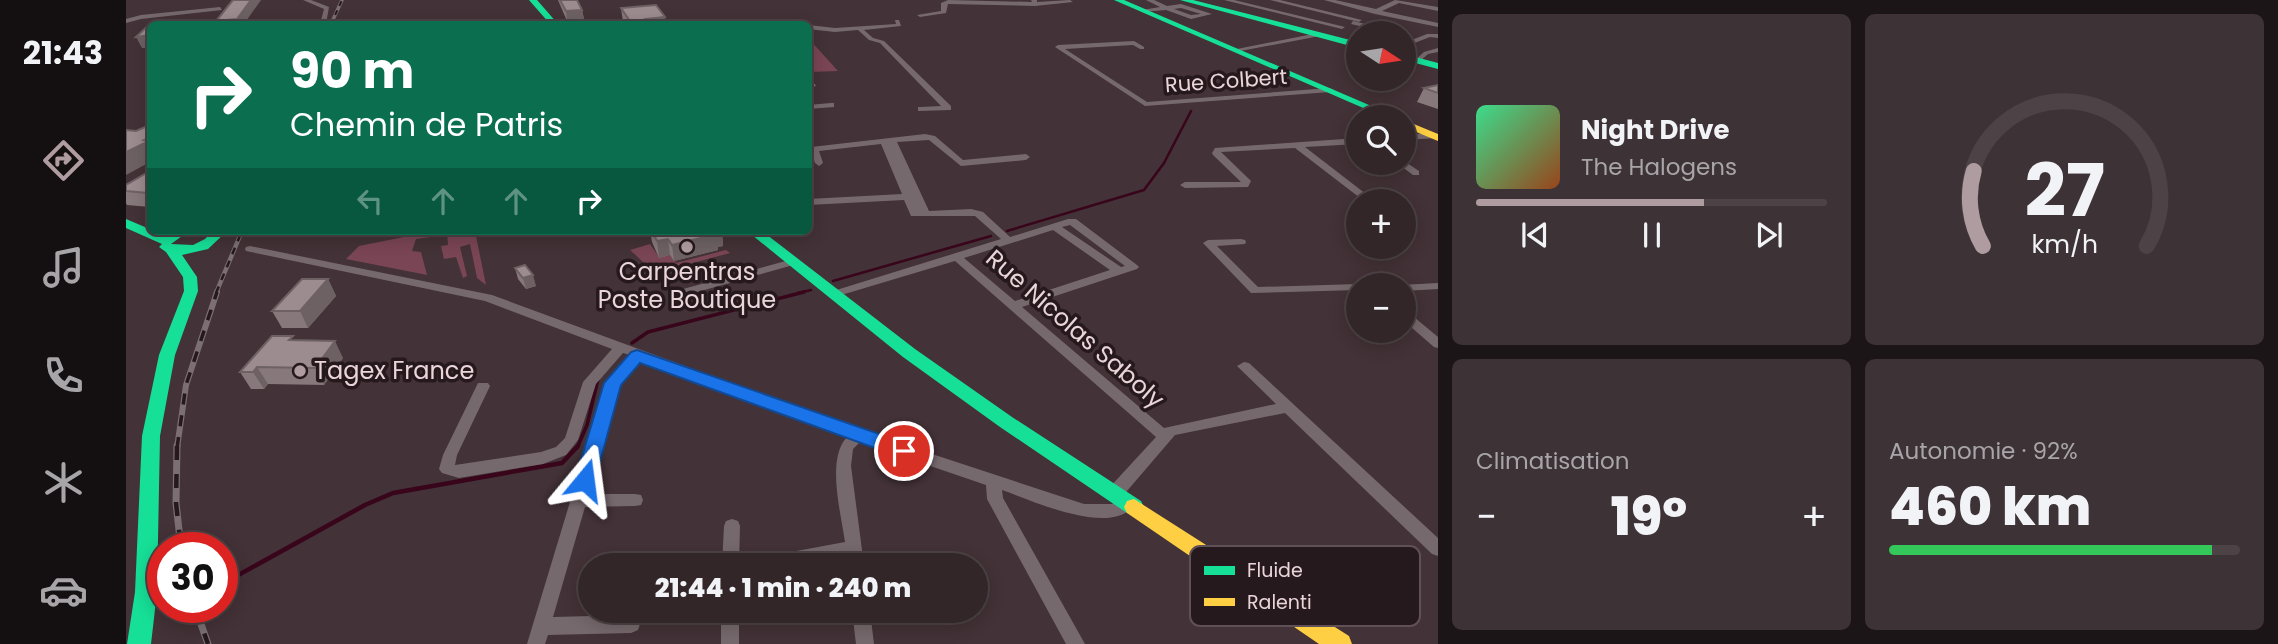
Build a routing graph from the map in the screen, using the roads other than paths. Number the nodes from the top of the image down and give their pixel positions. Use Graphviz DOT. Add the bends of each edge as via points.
graph roads {
  1 [pos="306,0"];
  2 [pos="533,0"];
  3 [pos="1118,0"];
  4 [pos="1184,0"];
  5 [pos="1226,0"];
  6 [pos="1273,0"];
  7 [pos="1327,0"];
  8 [pos="1381,0"];
  9 [pos="991,1"];
  10 [pos="1397,1"];
  11 [pos="1035,2"];
  12 [pos="1070,2"];
  13 [pos="1146,5"];
  14 [pos="1209,7"];
  15 [pos="1167,8"];
  16 [pos="220,9"];
  17 [pos="1438,9"];
  18 [pos="1377,11"];
  19 [pos="920,15"];
  20 [pos="126,21"];
  21 [pos="324,21"];
  22 [pos="551,21"];
  23 [pos="1356,21"];
  24 [pos="897,22"];
  25 [pos="1346,25"];
  26 [pos="1438,25"];
  27 [pos="812,27"];
  28 [pos="1342,27"];
  29 [pos="859,29"];
  30 [pos="1321,36"];
  31 [pos="1438,36"];
  32 [pos="1416,40"];
  33 [pos="1346,43"];
  34 [pos="1142,48"];
  35 [pos="1235,50"];
  36 [pos="1438,50"];
  37 [pos="1416,57"];
  38 [pos="1416,60"];
  39 [pos="1438,66"];
  40 [pos="1329,90"];
  41 [pos="831,105"];
  42 [pos="1363,105"];
  43 [pos="812,107"];
  44 [pos="921,109"];
  45 [pos="1416,126"];
  46 [pos="1437,135"];
  47 [pos="1416,137"];
  48 [pos="888,141"];
  49 [pos="1346,142"];
  50 [pos="1298,146"];
  51 [pos="1026,157"];
  52 [pos="819,163"];
  53 [pos="1185,185"];
  54 [pos="1354,189"];
  55 [pos="906,197"];
  56 [pos="812,202"];
  57 [pos="925,214"];
  58 [pos="152,235"];
  59 [pos="180,235"];
  60 [pos="218,235"];
  61 [pos="759,235"];
  62 [pos="763,235"];
  63 [pos="1008,240"];
  64 [pos="1241,242"];
  65 [pos="771,244"];
  66 [pos="250,249"];
  67 [pos="174,251"];
  68 [pos="957,257"];
  69 [pos="793,262"];
  70 [pos="1438,286"];
  71 [pos="1346,287"];
  72 [pos="1416,287"];
  73 [pos="676,294"];
  74 [pos="834,294"];
  75 [pos="1015,305"];
  76 [pos="1416,325"];
  77 [pos="1438,344"];
  78 [pos="619,349"];
  79 [pos="637,356"];
  80 [pos="1244,366"];
  81 [pos="483,386"];
  82 [pos="1288,407"];
  83 [pos="857,435"];
  84 [pos="1164,436"];
  85 [pos="994,481"];
  86 [pos="1121,498"];
  87 [pos="635,500"];
  88 [pos="579,502"];
  89 [pos="732,526"];
  90 [pos="1193,546"];
  91 [pos="854,547"];
  92 [pos="1438,550"];
  93 [pos="731,553"];
  94 [pos="824,553"];
  95 [pos="855,553"];
  96 [pos="730,623"];
  97 [pos="862,623"];
  98 [pos="631,624"];
  99 [pos="1313,626"];
  100 [pos="538,635"];
  101 [pos="139,644"];
  102 [pos="730,644"];
  103 [pos="865,644"];
  104 [pos="1076,644"];
  105 [pos="1340,644"];
  1 -- 21 [label="street" via="327,8"];
  2 -- 22 [label="street"];
  3 -- 13 [label="street"];
  4 -- 14 [label="street"];
  5 -- 14 [label="street"];
  5 -- 28 [label="street"];
  6 -- 23 [label="street"];
  7 -- 18 [label="street"];
  8 -- 10 [label="street"];
  9 -- 11 [label="street"];
  9 -- 19 [label="street" via="948,2 944,12"];
  10 -- 17 [label="street"];
  10 -- 18 [label="street"];
  11 -- 12 [label="street"];
  13 -- 15 [label="street"];
  13 -- 15 [label="street"];
  13 -- 35 [label="street"];
  14 -- 30 [label="street"];
  15 -- 15 [label="street" via="1191,17 1209,14 1181,6"];
  16 -- 20 [label="street"];
  18 -- 23 [label="street"];
  18 -- 26 [label="street"];
  24 -- 29 [label="street" via="897,26"];
  25 -- 28 [label="street"];
  27 -- 29 [label="street"];
  28 -- 30 [label="street"];
  29 -- 44 [label="street" via="883,42 948,108"];
  30 -- 33 [label="street"];
  30 -- 35 [label="street"];
  31 -- 32 [label="street"];
  34 -- 40 [label="street, Rue Colbert" via="1134,43 1058,47 1145,104"];
  35 -- 40 [label="street"];
  36 -- 37 [label="street"];
  38 -- 39 [label="street"];
  40 -- 42 [label="street"];
  41 -- 43 [label="street"];
  45 -- 46 [label="street"];
  46 -- 47 [label="street"];
  48 -- 51 [label="street" via="932,138 961,163"];
  48 -- 52 [label="street" via="814,149"];
  48 -- 55 [label="street"];
  48 -- 57 [label="street"];
  49 -- 50 [label="street"];
  50 -- 53 [label="street" via="1218,150 1245,185"];
  50 -- 54 [label="street"];
  55 -- 56 [label="street"];
  55 -- 57 [label="street" via="915,214"];
  57 -- 63 [label="street" via="979,214"];
  58 -- 67 [label="street"];
  59 -- 67 [label="street"];
  60 -- 67 [label="street" via="195,248"];
  61 -- 65 [label="street"];
  62 -- 65 [label="street"];
  63 -- 68 [label="street"];
  63 -- 75 [label="street" via="1055,227 1119,271"];
  64 -- 71 [label="street" via="1208,243 1255,291"];
  65 -- 69 [label="street"];
  66 -- 78 [label="street" via="488,298"];
  67 -- 101 [label="street" via="190,277 191,290 167,355 151,436 146,592"];
  68 -- 74 [label="street"];
  68 -- 75 [label="street, Rue Nicolas Saboly"];
  69 -- 73 [label="street"];
  69 -- 74 [label="street"];
  70 -- 72 [label="street"];
  74 -- 86 [label="street" via="1006,422"];
  75 -- 84 [label="street, Rue Nicolas Saboly"];
  76 -- 77 [label="street"];
  78 -- 79 [label="street"];
  78 -- 81 [label="street" via="590,382 571,440 561,451 459,472 447,469"];
  79 -- 83 [label="street"];
  79 -- 88 [label="street" via="613,383"];
  80 -- 82 [label="street"];
  82 -- 84 [label="street" via="1170,431"];
  82 -- 92 [label="street"];
  83 -- 85 [label="street"];
  83 -- 91 [label="street" via="846,447 843,466"];
  84 -- 86 [label="street"];
  85 -- 86 [label="street" via="1084,511 1115,511"];
  85 -- 104 [label="street" via="995,499"];
  86 -- 90 [label="street"];
  87 -- 88 [label="street"];
  88 -- 100 [label="street"];
  89 -- 93 [label="street"];
  91 -- 94 [label="street"];
  91 -- 95 [label="street"];
  96 -- 102 [label="street"];
  97 -- 103 [label="street"];
  98 -- 100 [label="street"];
  99 -- 105 [label="street"];
}
